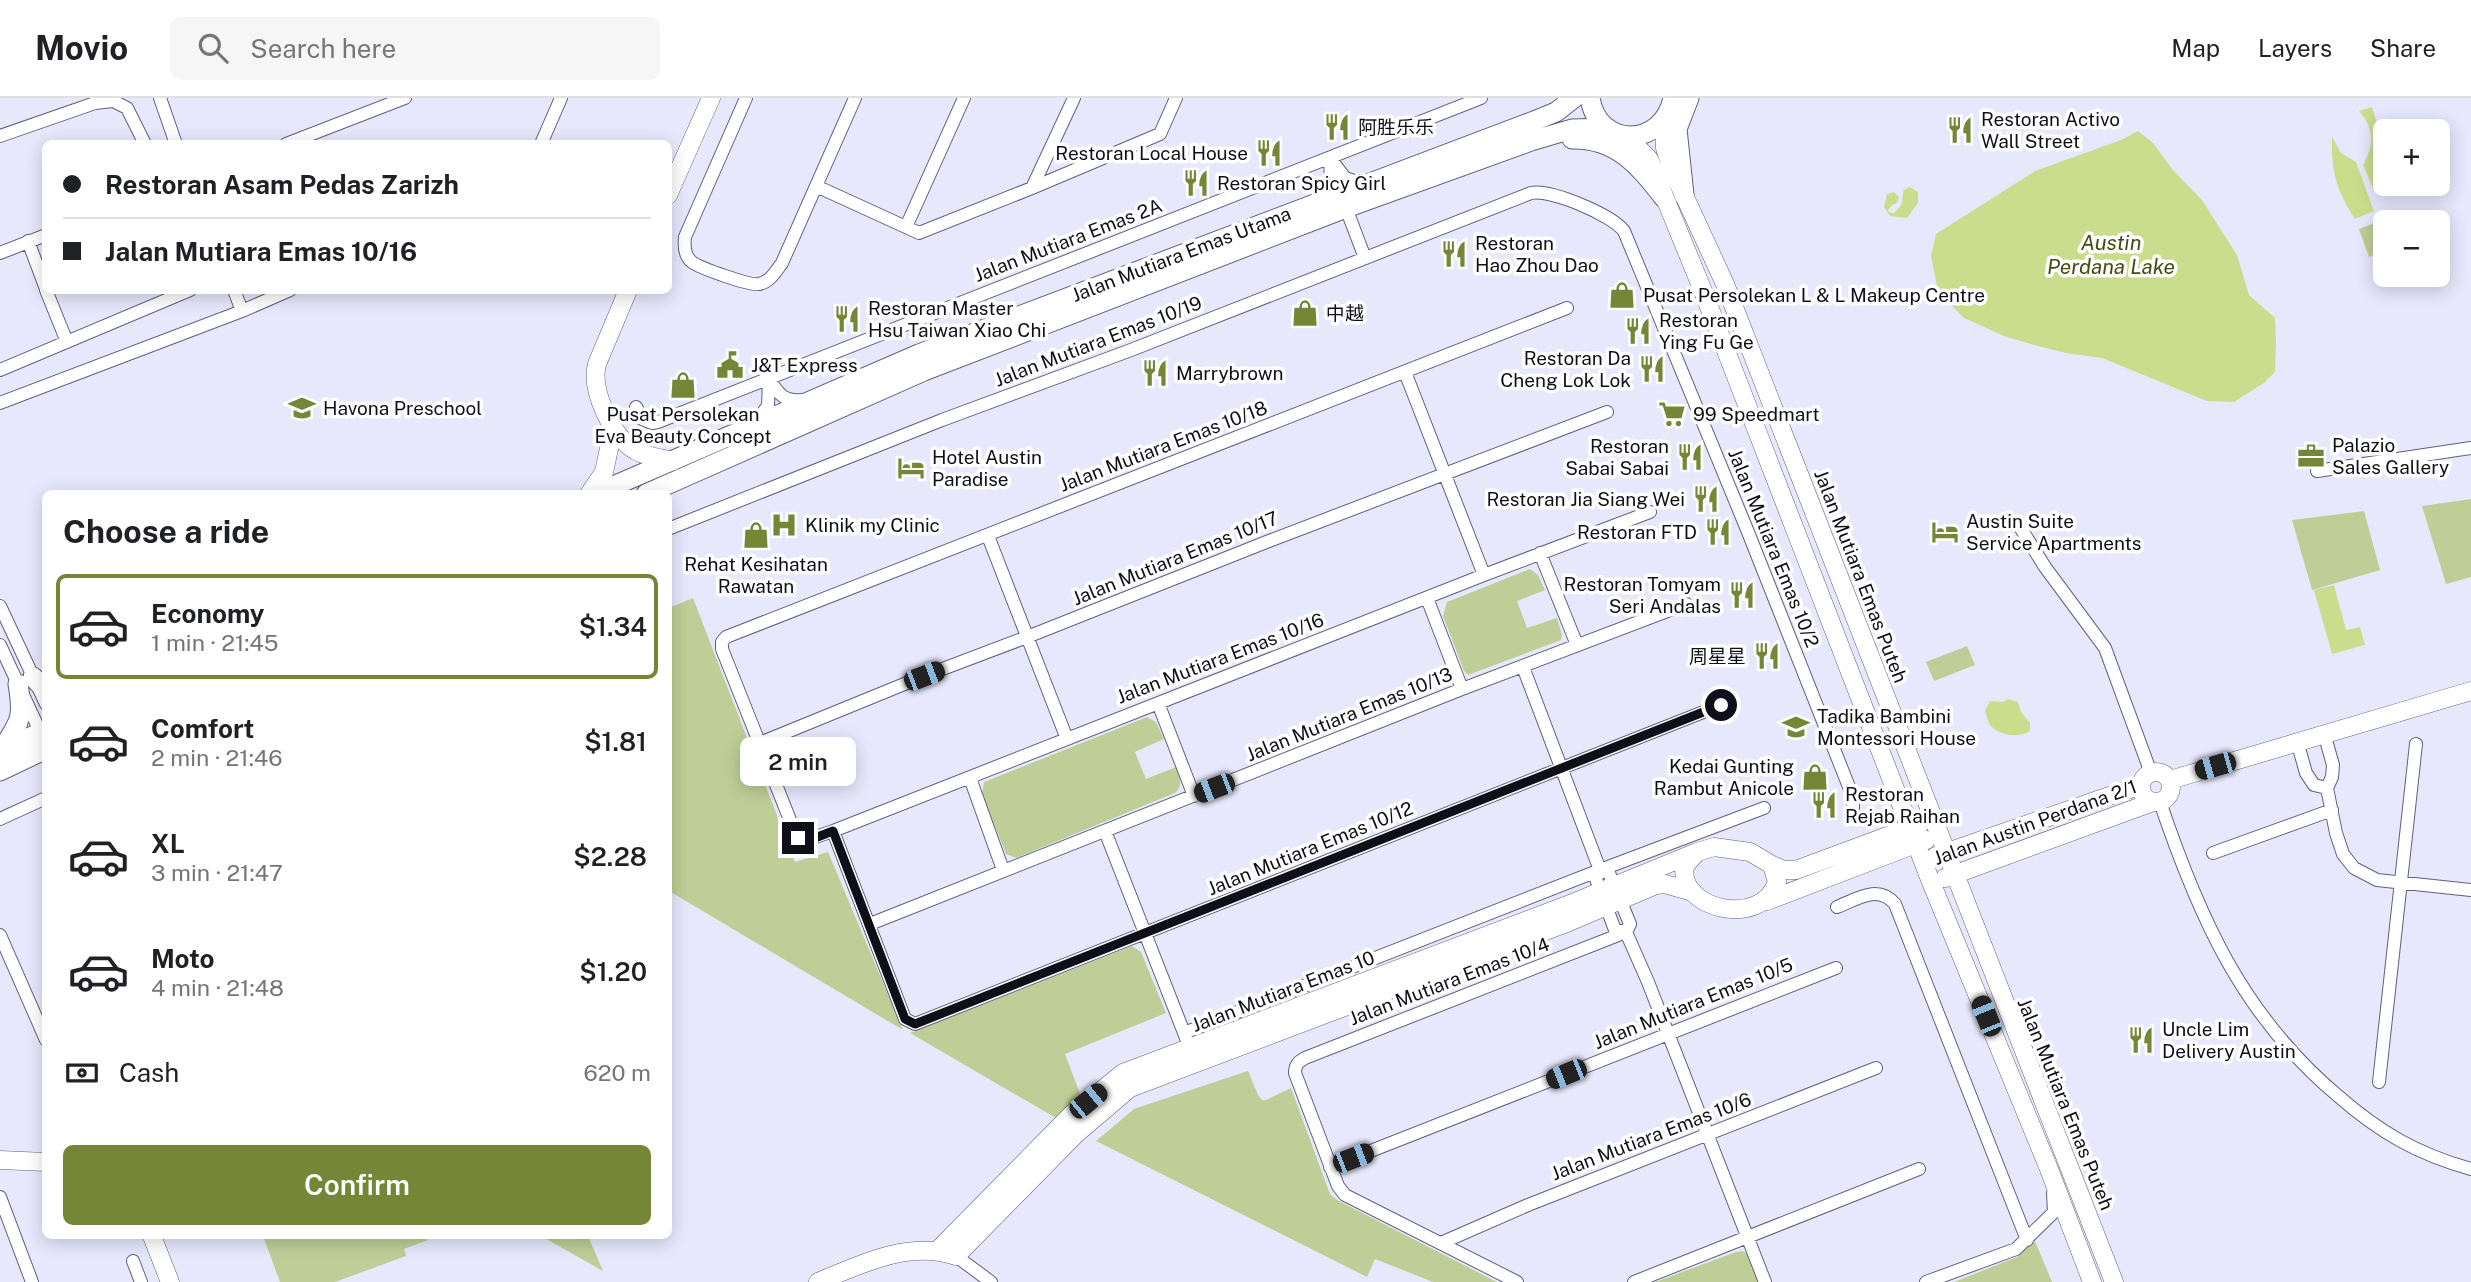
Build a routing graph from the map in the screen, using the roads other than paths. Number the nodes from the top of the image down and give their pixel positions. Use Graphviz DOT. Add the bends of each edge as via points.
graph roads {
  1 [pos="160,98"];
  2 [pos="405,98"];
  3 [pos="561,98"];
  4 [pos="711,98"];
  5 [pos="747,98"];
  6 [pos="855,98"];
  7 [pos="964,98"];
  8 [pos="1074,98"];
  9 [pos="1176,98"];
  10 [pos="1481,98"];
  11 [pos="1550,98"];
  12 [pos="1574,98"];
  13 [pos="1590,98"];
  14 [pos="1677,98"];
  15 [pos="1664,120"];
  16 [pos="1606,128"];
  17 [pos="1536,130"];
  18 [pos="0,136"];
  19 [pos="1626,136"];
  20 [pos="143,140"];
  21 [pos="175,140"];
  22 [pos="296,140"];
  23 [pos="543,140"];
  24 [pos="1330,158"];
  25 [pos="1363,184"];
  26 [pos="672,186"];
  27 [pos="816,187"];
  28 [pos="1032,188"];
  29 [pos="1541,191"];
  30 [pos="1684,195"];
  31 [pos="1664,198"];
  32 [pos="1322,201"];
  33 [pos="1346,208"];
  34 [pos="906,227"];
  35 [pos="42,236"];
  36 [pos="28,241"];
  37 [pos="0,253"];
  38 [pos="1365,258"];
  39 [pos="42,279"];
  40 [pos="48,294"];
  41 [pos="181,294"];
  42 [pos="236,294"];
  43 [pos="281,294"];
  44 [pos="626,294"];
  45 [pos="1567,308"];
  46 [pos="242,311"];
  47 [pos="67,342"];
  48 [pos="0,370"];
  49 [pos="1405,372"];
  50 [pos="769,379"];
  51 [pos="817,399"];
  52 [pos="0,403"];
  53 [pos="636,407"];
  54 [pos="1607,412"];
  55 [pos="1780,425"];
  56 [pos="747,429"];
  57 [pos="613,430"];
  58 [pos="1758,435"];
  59 [pos="2471,448"];
  60 [pos="673,461"];
  61 [pos="2317,471"];
  62 [pos="1445,473"];
  63 [pos="592,490"];
  64 [pos="604,490"];
  65 [pos="655,490"];
  66 [pos="1650,512"];
  67 [pos="672,527"];
  68 [pos="2020,527"];
  69 [pos="988,536"];
  70 [pos="1540,554"];
  71 [pos="1484,575"];
  72 [pos="1427,598"];
  73 [pos="1686,604"];
  74 [pos="0,606"];
  75 [pos="1027,637"];
  76 [pos="0,645"];
  77 [pos="1577,645"];
  78 [pos="1522,667"];
  79 [pos="32,684"];
  80 [pos="1462,690"];
  81 [pos="2471,691"];
  82 [pos="1158,703"];
  83 [pos="1721,705"];
  84 [pos="42,730"];
  85 [pos="2323,733"];
  86 [pos="1067,739"];
  87 [pos="42,740"];
  88 [pos="42,740"];
  89 [pos="2297,741"];
  90 [pos="760,743"];
  91 [pos="2416,744"];
  92 [pos="0,751"];
  93 [pos="1561,767"];
  94 [pos="0,771"];
  95 [pos="970,778"];
  96 [pos="2146,779"];
  97 [pos="2170,780"];
  98 [pos="2327,788"];
  99 [pos="1896,792"];
  100 [pos="1194,796"];
  101 [pos="42,800"];
  102 [pos="2156,802"];
  103 [pos="1764,808"];
  104 [pos="2332,810"];
  105 [pos="1853,812"];
  106 [pos="0,819"];
  107 [pos="833,831"];
  108 [pos="1105,831"];
  109 [pos="1913,835"];
  110 [pos="1939,836"];
  111 [pos="1893,843"];
  112 [pos="1697,852"];
  113 [pos="2213,853"];
  114 [pos="1923,860"];
  115 [pos="1772,865"];
  116 [pos="1983,865"];
  117 [pos="1003,870"];
  118 [pos="1600,870"];
  119 [pos="1954,875"];
  120 [pos="1798,879"];
  121 [pos="1931,882"];
  122 [pos="2401,883"];
  123 [pos="2471,890"];
  124 [pos="1693,892"];
  125 [pos="1610,896"];
  126 [pos="1767,901"];
  127 [pos="1837,907"];
  128 [pos="1969,913"];
  129 [pos="870,924"];
  130 [pos="1626,932"];
  131 [pos="1144,934"];
  132 [pos="0,935"];
  133 [pos="1836,968"];
  134 [pos="42,1031"];
  135 [pos="1668,1034"];
  136 [pos="1209,1041"];
  137 [pos="1190,1048"];
  138 [pos="1876,1068"];
  139 [pos="2379,1082"];
  140 [pos="1707,1136"];
  141 [pos="0,1160"];
  142 [pos="42,1162"];
  143 [pos="1331,1167"];
  144 [pos="1919,1169"];
  145 [pos="2049,1169"];
  146 [pos="2471,1170"];
  147 [pos="0,1197"];
  148 [pos="1747,1238"];
  149 [pos="153,1239"];
  150 [pos="2027,1240"];
  151 [pos="1441,1243"];
  152 [pos="937,1251"];
  153 [pos="956,1256"];
  154 [pos="133,1261"];
  155 [pos="32,1282"];
  156 [pos="141,1282"];
  157 [pos="170,1282"];
  158 [pos="818,1282"];
  159 [pos="992,1282"];
  160 [pos="1517,1282"];
  161 [pos="1634,1282"];
  162 [pos="1765,1282"];
  163 [pos="1926,1282"];
  164 [pos="2092,1282"];
  165 [pos="2114,1282"];
  1 -- 21 [label="street"];
  2 -- 22 [label="street"];
  3 -- 23 [label="street"];
  4 -- 26 [label="street"];
  5 -- 27 [label="street" via="685,237 684,251 691,261 749,285 770,279"];
  6 -- 27 [label="street"];
  7 -- 34 [label="street"];
  8 -- 28 [label="street"];
  9 -- 28 [label="street" via="1160,134"];
  10 -- 24 [label="street, Jalan Mutiara Emas 2A"];
  11 -- 17 [label="main road"];
  12 -- 17 [label="main road, Jalan Mutiara Emas Utama"];
  13 -- 16 [label="main road"];
  14 -- 15 [label="main road"];
  14 -- 30 [label="main road"];
  15 -- 19 [label="main road" via="1647,133"];
  15 -- 30 [label="street, Jalan Mutiara Emas Puteh" via="1665,148"];
  16 -- 17 [label="main road"];
  16 -- 19 [label="main road"];
  17 -- 25 [label="main road, Jalan Mutiara Emas Utama"];
  17 -- 31 [label="main road" via="1609,146 1639,165"];
  17 -- 33 [label="main road, Jalan Mutiara Emas Utama"];
  18 -- 20 [label="street" via="113,101 127,108"];
  19 -- 31 [label="street" via="1649,159"];
  24 -- 25 [label="street" via="1345,178"];
  24 -- 32 [label="street" via="1331,184"];
  24 -- 50 [label="street, Jalan Mutiara Emas 2A"];
  25 -- 32 [label="main road, Jalan Mutiara Emas Utama"];
  27 -- 34 [label="street"];
  28 -- 34 [label="street" via="919,233"];
  29 -- 38 [label="street, Jalan Mutiara Emas 10/19"];
  29 -- 105 [label="street, Jalan Mutiara Emas 10/2" via="1610,218 1624,231 1853,797"];
  30 -- 55 [label="street, Jalan Mutiara Emas Puteh" via="1725,284"];
  31 -- 58 [label="street"];
  32 -- 51 [label="main road, Jalan Mutiara Emas Utama" via="919,354"];
  33 -- 38 [label="street"];
  33 -- 65 [label="main road, Jalan Mutiara Emas Utama" via="924,371"];
  35 -- 36 [label="street"];
  36 -- 37 [label="street"];
  36 -- 39 [label="street"];
  38 -- 67 [label="street, Jalan Mutiara Emas 10/19"];
  40 -- 47 [label="street"];
  41 -- 47 [label="street"];
  42 -- 46 [label="street"];
  43 -- 46 [label="street"];
  44 -- 57 [label="street" via="595,372"];
  45 -- 49 [label="street, Jalan Mutiara Emas 10/18"];
  46 -- 52 [label="street"];
  47 -- 48 [label="street"];
  49 -- 62 [label="street"];
  49 -- 69 [label="street, Jalan Mutiara Emas 10/18"];
  50 -- 51 [label="street" via="788,400"];
  50 -- 53 [label="street, Jalan Mutiara Emas 2A" via="658,422 642,419"];
  50 -- 56 [label="street" via="768,406"];
  51 -- 56 [label="main road, Jalan Mutiara Emas Utama"];
  54 -- 62 [label="street, Jalan Mutiara Emas 10/17"];
  55 -- 58 [label="street"];
  55 -- 110 [label="street, Jalan Mutiara Emas Puteh"];
  56 -- 60 [label="main road, Jalan Mutiara Emas Utama"];
  57 -- 60 [label="street" via="636,451"];
  57 -- 63 [label="street" via="604,472"];
  58 -- 99 [label="street"];
  59 -- 61 [label="street"];
  60 -- 64 [label="main road, Jalan Mutiara Emas Utama"];
  62 -- 71 [label="street"];
  62 -- 75 [label="street, Jalan Mutiara Emas 10/17"];
  66 -- 70 [label="street, Jalan Mutiara Emas 10/16"];
  68 -- 96 [label="street" via="2105,648"];
  69 -- 75 [label="street"];
  69 -- 90 [label="street, Jalan Mutiara Emas 10/18" via="724,639 722,649"];
  70 -- 71 [label="street, Jalan Mutiara Emas 10/16"];
  70 -- 77 [label="street"];
  71 -- 72 [label="street, Jalan Mutiara Emas 10/16"];
  72 -- 80 [label="street"];
  72 -- 82 [label="street, Jalan Mutiara Emas 10/16"];
  73 -- 77 [label="street, Jalan Mutiara Emas 10/13"];
  74 -- 79 [label="street"];
  75 -- 86 [label="street"];
  75 -- 90 [label="street, Jalan Mutiara Emas 10/17"];
  76 -- 79 [label="street"];
  77 -- 78 [label="street, Jalan Mutiara Emas 10/13"];
  78 -- 80 [label="street, Jalan Mutiara Emas 10/13"];
  78 -- 93 [label="street"];
  79 -- 84 [label="street"];
  79 -- 92 [label="main road"];
  80 -- 100 [label="street, Jalan Mutiara Emas 10/13"];
  81 -- 85 [label="street"];
  82 -- 86 [label="street, Jalan Mutiara Emas 10/16"];
  82 -- 100 [label="street"];
  83 -- 93 [label="street, Jalan Mutiara Emas 10/12"];
  85 -- 89 [label="street"];
  85 -- 98 [label="street" via="2333,765"];
  86 -- 95 [label="street, Jalan Mutiara Emas 10/16"];
  87 -- 92 [label="main road"];
  88 -- 94 [label="main road"];
  89 -- 97 [label="street"];
  89 -- 98 [label="street" via="2306,773 2314,785"];
  90 -- 107 [label="street, Jalan Mutiara Emas 10/16" via="796,835 804,841"];
  91 -- 122 [label="street"];
  93 -- 118 [label="street"];
  93 -- 131 [label="street, Jalan Mutiara Emas 10/12"];
  95 -- 107 [label="street, Jalan Mutiara Emas 10/16"];
  95 -- 117 [label="street"];
  96 -- 97 [label="street" via="2163,774"];
  96 -- 102 [label="street" via="2143,794"];
  96 -- 110 [label="street, Jalan Austin Perdana 2/1" via="1972,844"];
  97 -- 102 [label="street" via="2170,793"];
  98 -- 104 [label="street"];
  99 -- 109 [label="street"];
  99 -- 111 [label="street" via="1898,819"];
  100 -- 108 [label="street, Jalan Mutiara Emas 10/13"];
  101 -- 106 [label="street"];
  102 -- 116 [label="street, Jalan Austin Perdana 2/1"];
  102 -- 146 [label="street" via="2207,920 2240,984 2273,1032 2322,1084 2363,1118 2416,1150"];
  103 -- 118 [label="street"];
  104 -- 113 [label="street"];
  104 -- 122 [label="street" via="2340,846 2354,868 2378,880"];
  107 -- 129 [label="street"];
  108 -- 117 [label="street, Jalan Mutiara Emas 10/13"];
  108 -- 131 [label="street"];
  109 -- 110 [label="street"];
  109 -- 111 [label="street"];
  109 -- 114 [label="street"];
  110 -- 114 [label="street, Jalan Austin Perdana 2/1"];
  110 -- 119 [label="street, Jalan Mutiara Emas Puteh"];
  111 -- 120 [label="street"];
  111 -- 121 [label="street"];
  112 -- 115 [label="street" via="1734,848"];
  112 -- 124 [label="street" via="1684,871"];
  112 -- 125 [label="street, Jalan Mutiara Emas 10"];
  114 -- 121 [label="street"];
  115 -- 120 [label="street"];
  115 -- 126 [label="street" via="1777,882"];
  116 -- 119 [label="street, Jalan Austin Perdana 2/1"];
  116 -- 128 [label="street" via="1970,886"];
  117 -- 129 [label="street, Jalan Mutiara Emas 10/13"];
  118 -- 125 [label="street" via="1596,879"];
  118 -- 136 [label="street"];
  119 -- 121 [label="street, Jalan Austin Perdana 2/1"];
  119 -- 128 [label="street, Jalan Mutiara Emas Puteh"];
  120 -- 126 [label="street"];
  121 -- 145 [label="street"];
  122 -- 123 [label="street"];
  122 -- 139 [label="street"];
  124 -- 125 [label="street, Jalan Mutiara Emas 10" via="1665,884"];
  124 -- 126 [label="street" via="1714,905 1738,910"];
  125 -- 130 [label="street" via="1630,924"];
  125 -- 136 [label="street, Jalan Mutiara Emas 10"];
  127 -- 150 [label="street" via="1873,892 1895,904"];
  128 -- 165 [label="street, Jalan Mutiara Emas Puteh"];
  129 -- 131 [label="street, Jalan Mutiara Emas 10/12" via="905,1019 912,1024"];
  130 -- 135 [label="street"];
  130 -- 143 [label="street, Jalan Mutiara Emas 10/4" via="1297,1063 1295,1073"];
  131 -- 137 [label="street"];
  132 -- 134 [label="street"];
  133 -- 135 [label="street, Jalan Mutiara Emas 10/5"];
  135 -- 140 [label="street"];
  135 -- 143 [label="street, Jalan Mutiara Emas 10/5"];
  136 -- 137 [label="street, Jalan Mutiara Emas 10"];
  137 -- 152 [label="street, Jalan Mutiara Emas 10" via="1123,1073 1071,1115"];
  137 -- 153 [label="street, Jalan Mutiara Emas 10" via="1130,1088 1076,1134"];
  138 -- 140 [label="street, Jalan Mutiara Emas 10/6"];
  140 -- 148 [label="street"];
  140 -- 151 [label="street, Jalan Mutiara Emas 10/6"];
  141 -- 142 [label="street"];
  143 -- 151 [label="street" via="1345,1195"];
  144 -- 148 [label="street"];
  145 -- 150 [label="street" via="2054,1212"];
  145 -- 164 [label="street"];
  147 -- 155 [label="street"];
  148 -- 161 [label="street"];
  148 -- 162 [label="street"];
  149 -- 157 [label="street"];
  150 -- 163 [label="street" via="2016,1249"];
  151 -- 160 [label="street"];
  152 -- 153 [label="street"];
  152 -- 158 [label="street" via="886,1256"];
  153 -- 159 [label="street"];
  154 -- 156 [label="street"];
}
